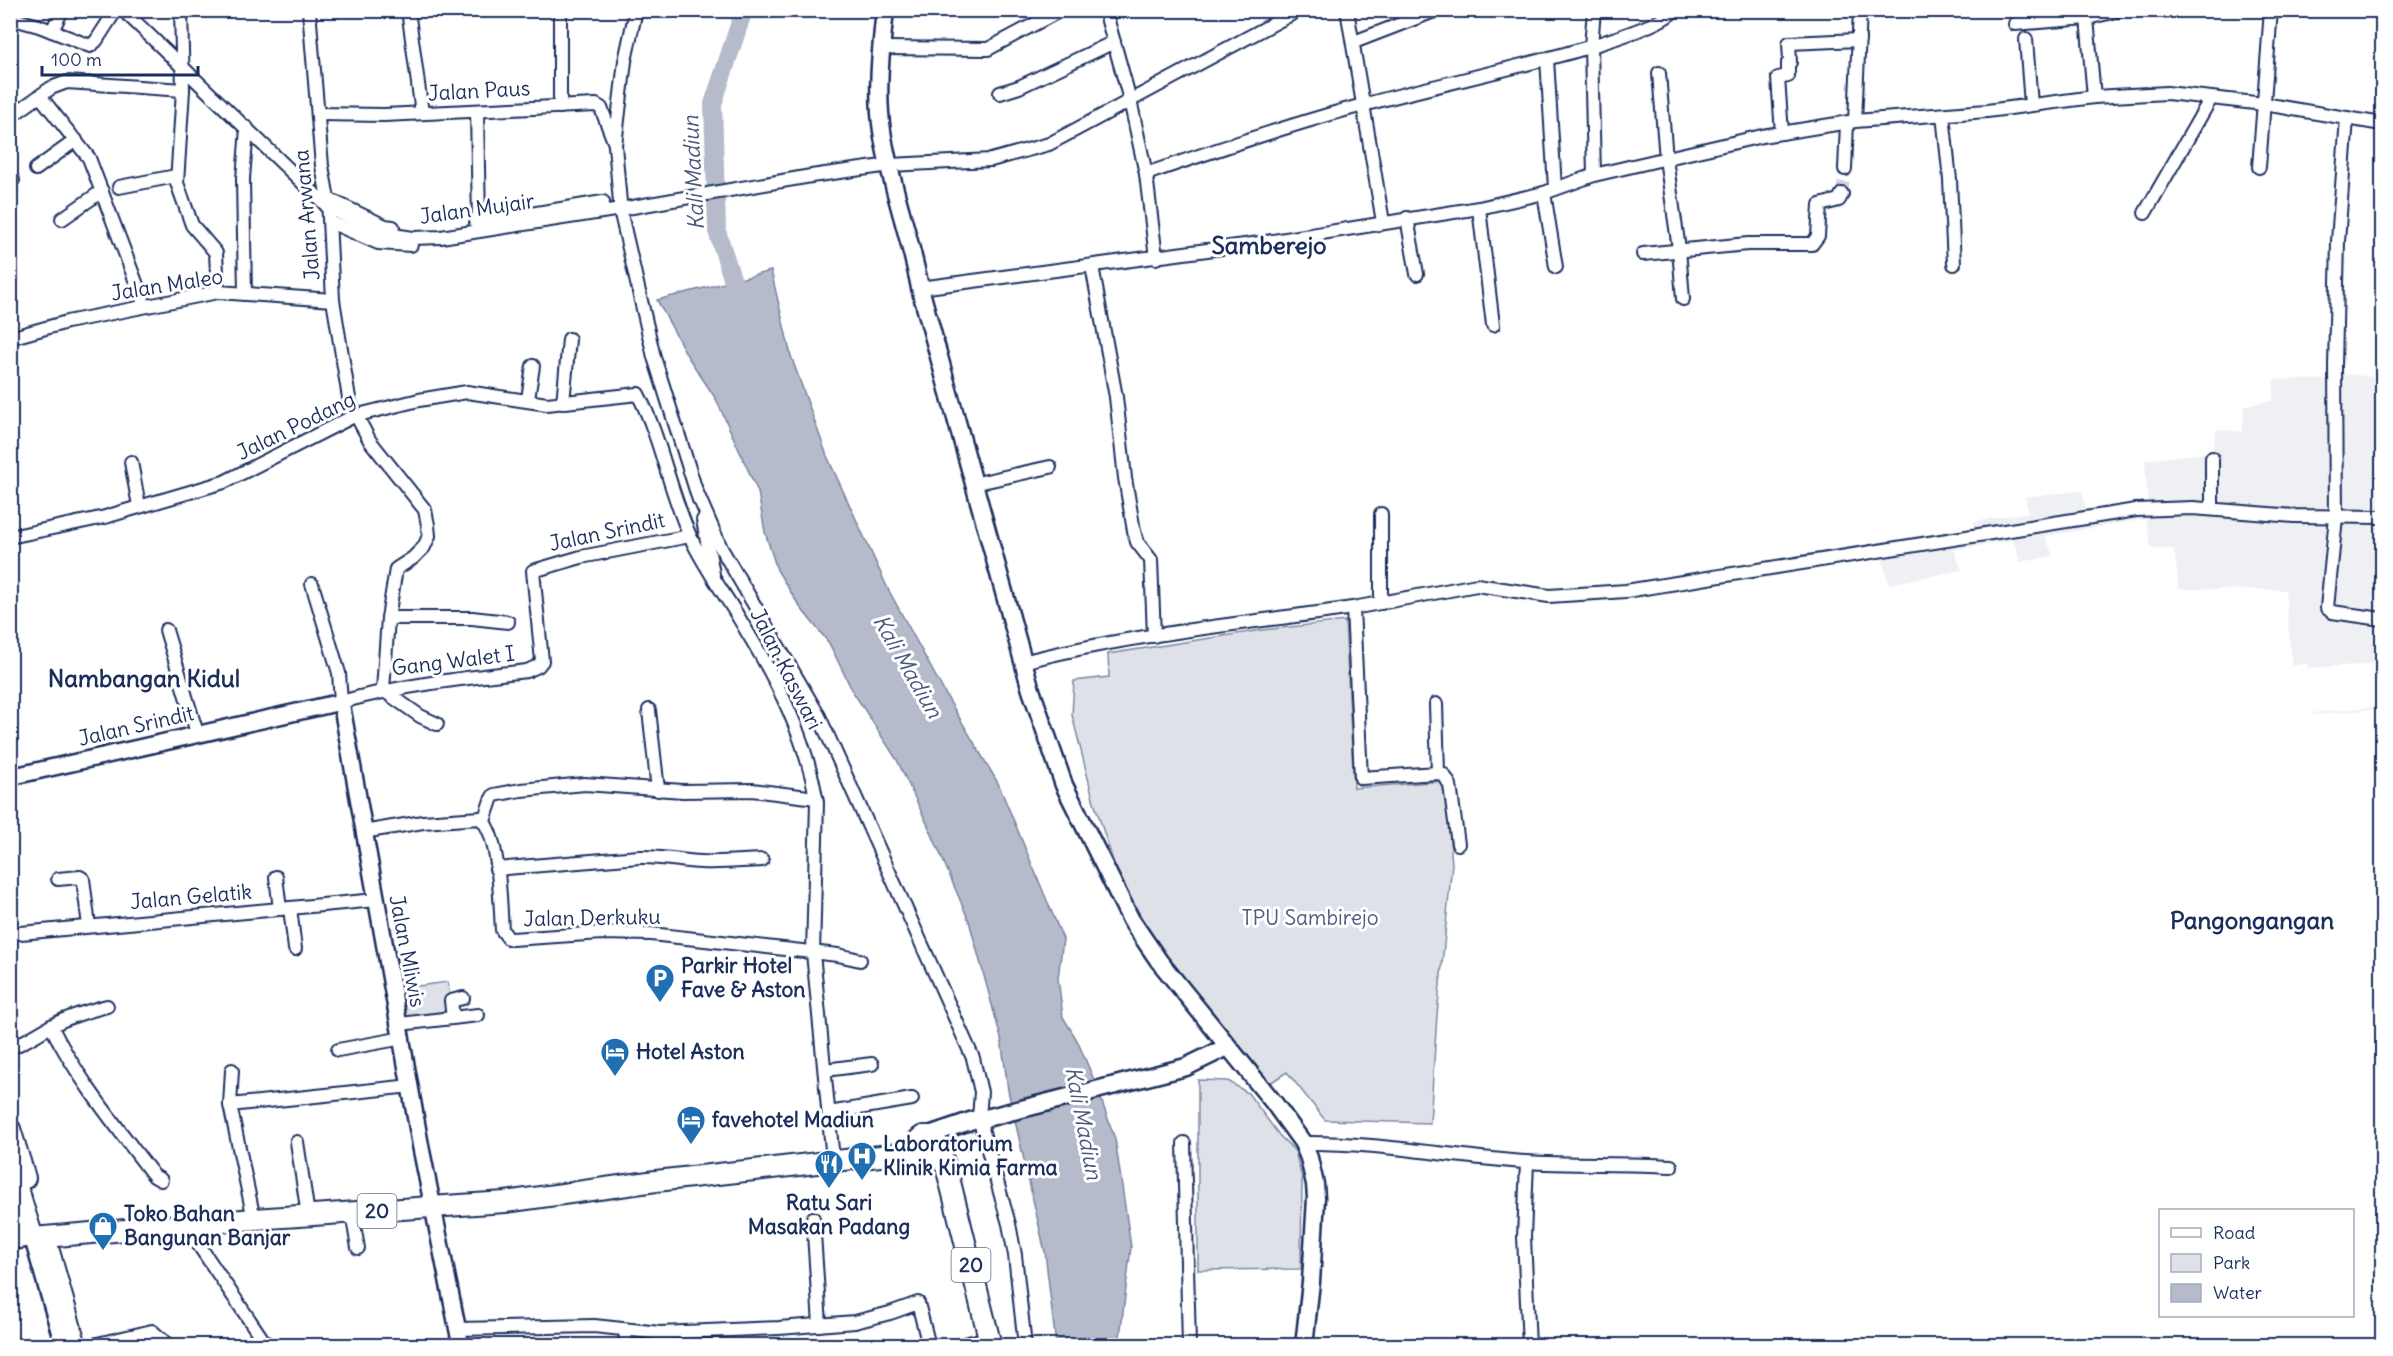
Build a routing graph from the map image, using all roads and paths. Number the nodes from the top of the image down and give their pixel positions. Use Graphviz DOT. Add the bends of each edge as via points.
graph roads {
  1 [pos="62,10"];
  2 [pos="116,10"];
  3 [pos="123,10"];
  4 [pos="181,10"];
  5 [pos="309,10"];
  6 [pos="408,10"];
  7 [pos="560,10"];
  8 [pos="636,10"];
  9 [pos="885,10"];
  10 [pos="1062,10"];
  11 [pos="1105,10"];
  12 [pos="1299,10"];
  13 [pos="1347,10"];
  14 [pos="1437,10"];
  15 [pos="1594,10"];
  16 [pos="1674,10"];
  17 [pos="1860,10"];
  18 [pos="2122,10"];
  19 [pos="2271,10"];
  20 [pos="19,16"];
  21 [pos="2041,16"];
  22 [pos="2087,18"];
  23 [pos="2015,24"];
  24 [pos="52,31"];
  25 [pos="2026,39"];
  26 [pos="1859,40"];
  27 [pos="1114,42"];
  28 [pos="1354,42"];
  29 [pos="1591,46"];
  30 [pos="883,48"];
  31 [pos="1547,59"];
  32 [pos="182,68"];
  33 [pos="1659,73"];
  34 [pos="183,90"];
  35 [pos="1000,93"];
  36 [pos="40,96"];
  37 [pos="2094,97"];
  38 [pos="2211,98"];
  39 [pos="1130,100"];
  40 [pos="2264,104"];
  41 [pos="1363,105"];
  42 [pos="2031,105"];
  43 [pos="560,106"];
  44 [pos="477,111"];
  45 [pos="422,113"];
  46 [pos="318,114"];
  47 [pos="1943,115"];
  48 [pos="10,117"];
  49 [pos="2347,118"];
  50 [pos="1851,122"];
  51 [pos="2382,124"];
  52 [pos="247,129"];
  53 [pos="1782,133"];
  54 [pos="76,140"];
  55 [pos="615,145"];
  56 [pos="1666,159"];
  57 [pos="890,165"];
  58 [pos="2259,167"];
  59 [pos="36,169"];
  60 [pos="1845,169"];
  61 [pos="1146,174"];
  62 [pos="176,176"];
  63 [pos="1594,176"];
  64 [pos="119,187"];
  65 [pos="102,191"];
  66 [pos="1549,191"];
  67 [pos="1842,194"];
  68 [pos="603,202"];
  69 [pos="328,203"];
  70 [pos="1479,208"];
  71 [pos="622,209"];
  72 [pos="2145,213"];
  73 [pos="605,216"];
  74 [pos="1407,218"];
  75 [pos="62,219"];
  76 [pos="330,222"];
  77 [pos="1383,222"];
  78 [pos="479,223"];
  79 [pos="1679,249"];
  80 [pos="1643,254"];
  81 [pos="1156,258"];
  82 [pos="1954,264"];
  83 [pos="1092,266"];
  84 [pos="1556,267"];
  85 [pos="1417,274"];
  86 [pos="920,288"];
  87 [pos="218,292"];
  88 [pos="245,294"];
  89 [pos="1683,299"];
  90 [pos="333,300"];
  91 [pos="146,306"];
  92 [pos="1493,325"];
  93 [pos="10,338"];
  94 [pos="568,339"];
  95 [pos="533,366"];
  96 [pos="638,394"];
  97 [pos="528,399"];
  98 [pos="563,403"];
  99 [pos="354,416"];
  100 [pos="2212,458"];
  101 [pos="131,462"];
  102 [pos="1050,466"];
  103 [pos="973,484"];
  104 [pos="697,493"];
  105 [pos="139,506"];
  106 [pos="2212,509"];
  107 [pos="1380,514"];
  108 [pos="2336,517"];
  109 [pos="2382,518"];
  110 [pos="690,536"];
  111 [pos="10,537"];
  112 [pos="533,571"];
  113 [pos="714,578"];
  114 [pos="312,584"];
  115 [pos="1381,603"];
  116 [pos="1353,608"];
  117 [pos="388,618"];
  118 [pos="2382,619"];
  119 [pos="508,622"];
  120 [pos="166,630"];
  121 [pos="1154,636"];
  122 [pos="1023,662"];
  123 [pos="383,690"];
  124 [pos="341,702"];
  125 [pos="1436,704"];
  126 [pos="649,710"];
  127 [pos="437,724"];
  128 [pos="197,733"];
  129 [pos="1437,773"];
  130 [pos="10,777"];
  131 [pos="658,790"];
  132 [pos="816,798"];
  133 [pos="484,821"];
  134 [pos="363,832"];
  135 [pos="1458,844"];
  136 [pos="762,860"];
  137 [pos="496,869"];
  138 [pos="276,877"];
  139 [pos="58,879"];
  140 [pos="376,900"];
  141 [pos="285,909"];
  142 [pos="89,926"];
  143 [pos="10,934"];
  144 [pos="295,949"];
  145 [pos="813,953"];
  146 [pos="860,960"];
  147 [pos="463,998"];
  148 [pos="107,1006"];
  149 [pos="478,1015"];
  150 [pos="453,1017"];
  151 [pos="51,1026"];
  152 [pos="401,1031"];
  153 [pos="1227,1047"];
  154 [pos="10,1048"];
  155 [pos="338,1050"];
  156 [pos="872,1064"];
  157 [pos="232,1070"];
  158 [pos="825,1070"];
  159 [pos="411,1086"];
  160 [pos="912,1099"];
  161 [pos="230,1106"];
  162 [pos="829,1113"];
  163 [pos="984,1120"];
  164 [pos="10,1129"];
  165 [pos="297,1142"];
  166 [pos="1184,1143"];
  167 [pos="1303,1143"];
  168 [pos="926,1146"];
  169 [pos="833,1160"];
  170 [pos="1527,1162"];
  171 [pos="10,1165"];
  172 [pos="1671,1166"];
  173 [pos="161,1180"];
  174 [pos="21,1198"];
  175 [pos="434,1208"];
  176 [pos="352,1213"];
  177 [pos="308,1215"];
  178 [pos="813,1218"];
  179 [pos="254,1219"];
  180 [pos="188,1225"];
  181 [pos="10,1229"];
  182 [pos="39,1238"];
  183 [pos="10,1241"];
  184 [pos="358,1248"];
  185 [pos="820,1325"];
  186 [pos="458,1329"];
  187 [pos="626,1330"];
  188 [pos="990,1342"];
  189 [pos="64,1346"];
  190 [pos="77,1346"];
  191 [pos="89,1346"];
  192 [pos="169,1346"];
  193 [pos="267,1346"];
  194 [pos="460,1346"];
  195 [pos="626,1346"];
  196 [pos="929,1346"];
  197 [pos="955,1346"];
  198 [pos="1025,1346"];
  199 [pos="1189,1346"];
  200 [pos="1304,1346"];
  201 [pos="1529,1346"];
  1 -- 24 [label="street"];
  2 -- 24 [label="street" via="92,45"];
  3 -- 32 [label="street, Jalan Mujair"];
  4 -- 32 [label="street"];
  5 -- 46 [label="street, Jalan Arwana"];
  6 -- 45 [label="street"];
  7 -- 43 [label="street"];
  8 -- 55 [label="street" via="625,61"];
  9 -- 30 [label="main road"];
  10 -- 30 [label="street" via="988,49"];
  11 -- 27 [label="street"];
  12 -- 39 [label="street, Jalan Mujair"];
  13 -- 28 [label="street"];
  14 -- 28 [label="street"];
  15 -- 29 [label="street"];
  16 -- 29 [label="street" via="1657,22"];
  17 -- 26 [label="street"];
  18 -- 22 [label="street"];
  19 -- 40 [label="street"];
  20 -- 24 [label="street"];
  21 -- 22 [label="street"];
  21 -- 23 [label="street"];
  22 -- 37 [label="street"];
  25 -- 42 [label="street"];
  26 -- 50 [label="street"];
  26 -- 53 [label="street" via="1789,43 1788,76 1778,78"];
  27 -- 35 [label="street"];
  27 -- 39 [label="street"];
  28 -- 41 [label="street"];
  29 -- 31 [label="street"];
  29 -- 63 [label="street"];
  30 -- 57 [label="main road" via="881,130"];
  31 -- 41 [label="street"];
  31 -- 66 [label="street"];
  32 -- 34 [label="street"];
  32 -- 52 [label="street, Jalan Mujair"];
  33 -- 56 [label="street"];
  34 -- 36 [label="street" via="67,82"];
  34 -- 62 [label="street"];
  36 -- 48 [label="street"];
  36 -- 54 [label="street"];
  37 -- 38 [label="street" via="2167,93"];
  37 -- 42 [label="street"];
  38 -- 40 [label="street"];
  38 -- 72 [label="street"];
  39 -- 57 [label="street, Jalan Mujair" via="1049,144 1011,156"];
  39 -- 61 [label="street"];
  40 -- 49 [label="street"];
  40 -- 58 [label="street"];
  41 -- 61 [label="street"];
  41 -- 77 [label="street"];
  42 -- 47 [label="street"];
  43 -- 44 [label="street, Jalan Paus"];
  43 -- 55 [label="street, Jalan Paus" via="601,108"];
  44 -- 45 [label="street, Jalan Paus"];
  44 -- 78 [label="street"];
  45 -- 46 [label="street, Jalan Paus"];
  46 -- 69 [label="street, Jalan Arwana"];
  47 -- 50 [label="street"];
  47 -- 82 [label="street"];
  49 -- 51 [label="street"];
  49 -- 108 [label="street" via="2338,241"];
  50 -- 53 [label="street"];
  50 -- 60 [label="street"];
  52 -- 69 [label="street, Jalan Mujair"];
  52 -- 88 [label="street" via="243,179"];
  53 -- 56 [label="street"];
  54 -- 59 [label="street"];
  54 -- 65 [label="street" via="89,158"];
  55 -- 71 [label="street"];
  56 -- 63 [label="street"];
  56 -- 79 [label="street"];
  57 -- 71 [label="street, Jalan Mujair"];
  57 -- 86 [label="main road"];
  61 -- 81 [label="street"];
  62 -- 64 [label="street"];
  62 -- 87 [label="street" via="192,225 216,253"];
  63 -- 66 [label="street"];
  65 -- 75 [label="street"];
  65 -- 91 [label="street"];
  66 -- 70 [label="street"];
  66 -- 84 [label="street"];
  67 -- 79 [label="street" via="1839,200 1820,205 1818,236 1812,244 1748,243"];
  68 -- 78 [label="street"];
  69 -- 71 [label="street, Jalan Mujair" via="373,230 413,238"];
  69 -- 76 [label="street, Jalan Arwana"];
  69 -- 78 [label="street" via="401,229 439,230"];
  70 -- 74 [label="street"];
  70 -- 92 [label="street"];
  71 -- 104 [label="street" via="654,357"];
  73 -- 76 [label="street" via="444,243 392,245"];
  74 -- 77 [label="street"];
  74 -- 85 [label="street"];
  76 -- 90 [label="street, Jalan Arwana"];
  77 -- 81 [label="street"];
  79 -- 80 [label="street"];
  79 -- 89 [label="street"];
  81 -- 83 [label="street"];
  83 -- 86 [label="street"];
  83 -- 121 [label="street" via="1116,397 1134,531 1151,560"];
  86 -- 103 [label="main road"];
  87 -- 88 [label="street, Jalan Maleo"];
  87 -- 91 [label="street, Jalan Maleo"];
  88 -- 90 [label="street, Jalan Maleo"];
  90 -- 99 [label="street, Jalan Arwana"];
  91 -- 93 [label="street, Jalan Maleo"];
  94 -- 98 [label="street"];
  95 -- 97 [label="street"];
  96 -- 98 [label="street, Jalan Podang"];
  96 -- 110 [label="street, Jalan Kaswari"];
  97 -- 98 [label="street, Jalan Podang"];
  97 -- 99 [label="street, Jalan Podang" via="467,392"];
  99 -- 105 [label="street, Jalan Podang" via="224,482"];
  99 -- 117 [label="street, Jalan Arwana" via="425,510 429,537 424,547 395,571"];
  100 -- 106 [label="street"];
  101 -- 105 [label="street"];
  102 -- 103 [label="street"];
  103 -- 122 [label="main road"];
  104 -- 113 [label="street"];
  104 -- 163 [label="street" via="721,548 788,659 845,771 973,1058"];
  105 -- 111 [label="street, Jalan Podang"];
  106 -- 108 [label="street"];
  106 -- 115 [label="street" via="2136,510 1626,591 1549,596 1477,585"];
  107 -- 115 [label="street"];
  108 -- 109 [label="street"];
  108 -- 118 [label="street" via="2328,611"];
  110 -- 112 [label="street, Jalan Srindit" via="581,557"];
  110 -- 113 [label="street, Jalan Kaswari"];
  112 -- 123 [label="street, Gang Walet I" via="542,661 538,666 527,671"];
  113 -- 132 [label="street, Jalan Kaswari" via="797,726"];
  114 -- 124 [label="street" via="339,673"];
  115 -- 116 [label="street"];
  116 -- 121 [label="street"];
  116 -- 129 [label="street" via="1361,778"];
  117 -- 119 [label="street"];
  117 -- 123 [label="street"];
  120 -- 128 [label="street"];
  121 -- 122 [label="street"];
  122 -- 153 [label="main road" via="1064,785 1131,920"];
  123 -- 124 [label="street"];
  123 -- 127 [label="street"];
  124 -- 128 [label="street, Jalan Srindit"];
  124 -- 134 [label="street, Jalan Mliwis"];
  125 -- 129 [label="street"];
  126 -- 131 [label="street"];
  128 -- 130 [label="street, Jalan Srindit"];
  129 -- 135 [label="street" via="1444,775 1450,786"];
  131 -- 132 [label="street" via="752,790"];
  131 -- 133 [label="street" via="585,784 521,790 492,797"];
  132 -- 145 [label="street, Jalan Kaswari"];
  133 -- 134 [label="street" via="473,817"];
  133 -- 137 [label="street, Jalan Derkuku" via="493,844"];
  134 -- 140 [label="street, Jalan Mliwis"];
  136 -- 137 [label="street" via="719,863 639,856"];
  137 -- 145 [label="street, Jalan Derkuku" via="502,930 508,938 651,934"];
  138 -- 141 [label="street"];
  139 -- 142 [label="street" via="83,879"];
  140 -- 141 [label="street, Jalan Gelatik"];
  140 -- 152 [label="street, Jalan Mliwis"];
  141 -- 142 [label="street, Jalan Gelatik"];
  141 -- 144 [label="street"];
  142 -- 143 [label="street, Jalan Gelatik"];
  145 -- 146 [label="street"];
  145 -- 158 [label="street, Jalan Kaswari"];
  147 -- 150 [label="street" via="452,1000"];
  148 -- 151 [label="street"];
  149 -- 150 [label="street"];
  150 -- 152 [label="street"];
  151 -- 154 [label="street"];
  151 -- 173 [label="street" via="119,1129"];
  152 -- 155 [label="street"];
  152 -- 159 [label="street, Jalan Mliwis"];
  153 -- 163 [label="main road" via="1186,1066"];
  153 -- 167 [label="main road"];
  156 -- 158 [label="street"];
  157 -- 161 [label="street"];
  158 -- 162 [label="street, Jalan Kaswari"];
  159 -- 161 [label="street"];
  159 -- 175 [label="street, Jalan Mliwis"];
  160 -- 162 [label="street"];
  161 -- 179 [label="street"];
  162 -- 169 [label="street, Jalan Kaswari"];
  163 -- 168 [label="main road"];
  163 -- 198 [label="street" via="1015,1255"];
  164 -- 182 [label="highway"];
  165 -- 177 [label="street"];
  166 -- 199 [label="street"];
  167 -- 170 [label="street" via="1355,1143 1409,1152"];
  167 -- 200 [label="main road" via="1316,1198"];
  168 -- 169 [label="highway, 20"];
  168 -- 188 [label="highway, 20" via="951,1185"];
  169 -- 175 [label="highway, 20"];
  170 -- 172 [label="street"];
  170 -- 201 [label="street" via="1524,1237"];
  171 -- 174 [label="highway"];
  174 -- 181 [label="highway"];
  174 -- 182 [label="highway"];
  175 -- 176 [label="highway, 20"];
  175 -- 186 [label="street, Jalan Mliwis"];
  176 -- 177 [label="highway, 20"];
  176 -- 184 [label="street"];
  177 -- 179 [label="highway, 20"];
  178 -- 185 [label="street"];
  179 -- 180 [label="highway, 20"];
  180 -- 182 [label="highway, 20"];
  180 -- 193 [label="street"];
  182 -- 183 [label="main road"];
  182 -- 189 [label="main road"];
  182 -- 190 [label="main road"];
  185 -- 187 [label="street" via="683,1333"];
  185 -- 196 [label="street" via="855,1322 918,1302"];
  186 -- 187 [label="street" via="557,1325"];
  186 -- 194 [label="street, Jalan Mliwis"];
  187 -- 195 [label="street"];
  188 -- 197 [label="street"];
  191 -- 192 [label="street" via="152,1331"];
}
